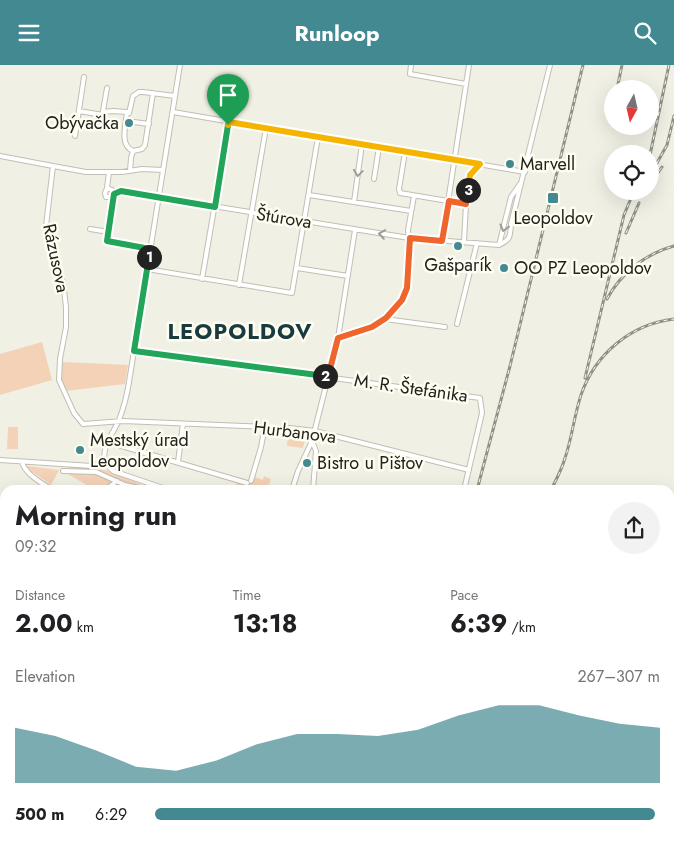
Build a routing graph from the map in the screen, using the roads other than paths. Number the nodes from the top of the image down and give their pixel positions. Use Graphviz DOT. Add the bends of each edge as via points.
graph roads {
  1 [pos="180,65"];
  2 [pos="411,65"];
  3 [pos="469,65"];
  4 [pos="550,65"];
  5 [pos="84,77"];
  6 [pos="466,84"];
  7 [pos="107,88"];
  8 [pos="153,93"];
  9 [pos="175,96"];
  10 [pos="79,111"];
  11 [pos="173,112"];
  12 [pos="103,113"];
  13 [pos="126,113"];
  14 [pos="134,122"];
  15 [pos="229,122"];
  16 [pos="149,124"];
  17 [pos="100,128"];
  18 [pos="266,128"];
  19 [pos="75,136"];
  20 [pos="318,137"];
  21 [pos="362,144"];
  22 [pos="379,147"];
  23 [pos="133,151"];
  24 [pos="405,152"];
  25 [pos="0,156"];
  26 [pos="453,160"];
  27 [pos="480,164"];
  28 [pos="53,166"];
  29 [pos="163,170"];
  30 [pos="130,171"];
  31 [pos="109,172"];
  32 [pos="525,172"];
  33 [pos="374,179"];
  34 [pos="523,179"];
  35 [pos="107,188"];
  36 [pos="117,192"];
  37 [pos="309,195"];
  38 [pos="414,196"];
  39 [pos="114,197"];
  40 [pos="159,197"];
  41 [pos="449,201"];
  42 [pos="354,202"];
  43 [pos="466,204"];
  44 [pos="215,207"];
  45 [pos="411,211"];
  46 [pos="252,213"];
  47 [pos="305,221"];
  48 [pos="90,229"];
  49 [pos="355,230"];
  50 [pos="109,232"];
  51 [pos="410,238"];
  52 [pos="442,241"];
  53 [pos="464,242"];
  54 [pos="477,243"];
  55 [pos="499,245"];
  56 [pos="150,249"];
  57 [pos="297,268"];
  58 [pos="147,269"];
  59 [pos="348,276"];
  60 [pos="202,279"];
  61 [pos="239,285"];
  62 [pos="385,319"];
  63 [pos="456,324"];
  64 [pos="445,327"];
  65 [pos="338,338"];
  66 [pos="134,351"];
  67 [pos="328,377"];
  68 [pos="118,421"];
  69 [pos="183,424"];
  70 [pos="265,427"];
  71 [pos="315,431"];
  72 [pos="312,441"];
  73 [pos="108,442"];
  74 [pos="2,461"];
  75 [pos="22,462"];
  76 [pos="178,462"];
  77 [pos="105,463"];
  78 [pos="469,470"];
  79 [pos="63,471"];
  80 [pos="117,481"];
  81 [pos="45,485"];
  82 [pos="112,485"];
  83 [pos="126,485"];
  84 [pos="154,485"];
  85 [pos="294,485"];
  86 [pos="313,485"];
  87 [pos="465,485"];
  1 -- 9 [label="street"];
  2 -- 6 [label="street" via="410,74"];
  3 -- 6 [label="street"];
  4 -- 32 [label="street"];
  5 -- 10 [label="street"];
  6 -- 26 [label="street"];
  7 -- 12 [label="street"];
  8 -- 9 [label="street"];
  8 -- 13 [label="street" via="136,93 131,98 129,113"];
  8 -- 16 [label="street"];
  9 -- 11 [label="street"];
  10 -- 12 [label="street"];
  10 -- 19 [label="street"];
  11 -- 15 [label="street"];
  11 -- 29 [label="street"];
  12 -- 13 [label="street"];
  12 -- 17 [label="street"];
  13 -- 23 [label="street" via="124,142"];
  14 -- 16 [label="street"];
  15 -- 18 [label="street"];
  15 -- 44 [label="street"];
  16 -- 23 [label="street" via="145,145"];
  18 -- 20 [label="street"];
  18 -- 46 [label="street"];
  20 -- 21 [label="street"];
  20 -- 37 [label="street"];
  21 -- 22 [label="street"];
  21 -- 42 [label="street, one-way"];
  22 -- 24 [label="street"];
  22 -- 33 [label="street"];
  23 -- 30 [label="street"];
  24 -- 26 [label="street"];
  24 -- 38 [label="street" via="399,189 403,195"];
  25 -- 28 [label="street"];
  26 -- 27 [label="street"];
  26 -- 41 [label="street"];
  27 -- 32 [label="street"];
  27 -- 43 [label="street" via="470,175"];
  28 -- 31 [label="street"];
  28 -- 68 [label="street, Rázusova" via="46,226 63,283 66,307 59,380 74,413 83,424"];
  29 -- 30 [label="street"];
  29 -- 40 [label="street"];
  30 -- 31 [label="street"];
  31 -- 35 [label="street"];
  32 -- 34 [label="street"];
  34 -- 55 [label="street, one-way" via="512,197"];
  34 -- 55 [label="street" via="509,238"];
  35 -- 36 [label="street, Štúrova"];
  35 -- 39 [label="street" via="106,197"];
  36 -- 39 [label="street"];
  36 -- 40 [label="street, Štúrova"];
  37 -- 42 [label="street, Štúrova"];
  37 -- 47 [label="street"];
  38 -- 41 [label="street"];
  38 -- 45 [label="street"];
  39 -- 50 [label="street"];
  40 -- 44 [label="street, Štúrova"];
  40 -- 56 [label="street"];
  41 -- 43 [label="street"];
  41 -- 52 [label="street"];
  42 -- 45 [label="street, Štúrova"];
  43 -- 53 [label="street"];
  44 -- 46 [label="street, Štúrova"];
  44 -- 60 [label="street"];
  45 -- 51 [label="street"];
  46 -- 47 [label="street, Štúrova"];
  46 -- 61 [label="street"];
  47 -- 49 [label="street, Štúrova"];
  47 -- 57 [label="street"];
  48 -- 50 [label="street"];
  51 -- 49 [label="street, Štúrova, one-way"];
  49 -- 59 [label="street"];
  50 -- 56 [label="street" via="107,241"];
  51 -- 52 [label="street, Štúrova"];
  51 -- 62 [label="street" via="407,288 402,300"];
  52 -- 53 [label="street, Štúrova"];
  53 -- 54 [label="street, Štúrova"];
  54 -- 55 [label="street, Štúrova"];
  54 -- 63 [label="street"];
  56 -- 58 [label="street"];
  57 -- 59 [label="street"];
  57 -- 61 [label="street" via="292,293"];
  58 -- 60 [label="street"];
  58 -- 66 [label="street"];
  59 -- 65 [label="street"];
  60 -- 61 [label="street"];
  62 -- 64 [label="street"];
  62 -- 65 [label="street" via="367,329"];
  65 -- 67 [label="street"];
  66 -- 67 [label="street, M. R. Štefánika"];
  66 -- 68 [label="street"];
  67 -- 71 [label="street"];
  67 -- 78 [label="street, M. R. Štefánika" via="480,399 482,413"];
  68 -- 69 [label="street, Hurbanova"];
  68 -- 73 [label="street"];
  69 -- 70 [label="street, Hurbanova"];
  69 -- 76 [label="street"];
  70 -- 71 [label="street, Hurbanova"];
  70 -- 76 [label="street" via="249,482"];
  71 -- 72 [label="street"];
  71 -- 78 [label="street, Hurbanova"];
  72 -- 85 [label="street"];
  72 -- 86 [label="street" via="316,451"];
  73 -- 76 [label="street"];
  73 -- 77 [label="street" via="104,450"];
  74 -- 75 [label="street"];
  75 -- 77 [label="street" via="92,466"];
  75 -- 81 [label="street" via="31,475"];
  77 -- 84 [label="street" via="113,471"];
  78 -- 87 [label="street"];
  79 -- 80 [label="street" via="96,472"];
  80 -- 82 [label="street"];
  80 -- 83 [label="street"];
}
